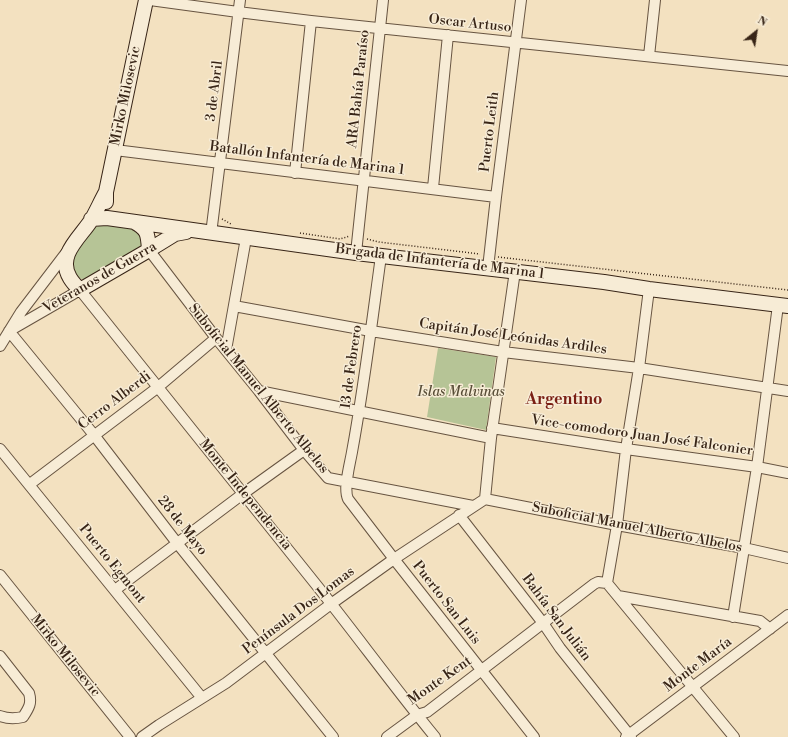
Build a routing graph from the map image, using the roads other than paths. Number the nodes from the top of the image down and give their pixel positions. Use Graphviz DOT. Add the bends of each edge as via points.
graph roads {
  1 [pos="146,0"];
  2 [pos="150,0"];
  3 [pos="240,0"];
  4 [pos="384,0"];
  5 [pos="521,0"];
  6 [pos="655,0"];
  7 [pos="238,12"];
  8 [pos="311,21"];
  9 [pos="380,28"];
  10 [pos="448,35"];
  11 [pos="515,42"];
  12 [pos="649,56"];
  13 [pos="788,71"];
  14 [pos="115,150"];
  15 [pos="220,163"];
  16 [pos="295,173"];
  17 [pos="364,181"];
  18 [pos="433,188"];
  19 [pos="106,192"];
  20 [pos="496,196"];
  21 [pos="107,218"];
  22 [pos="91,219"];
  23 [pos="134,222"];
  24 [pos="192,231"];
  25 [pos="211,234"];
  26 [pos="246,238"];
  27 [pos="68,250"];
  28 [pos="149,250"];
  29 [pos="356,253"];
  30 [pos="381,256"];
  31 [pos="489,262"];
  32 [pos="515,271"];
  33 [pos="649,289"];
  34 [pos="80,290"];
  35 [pos="783,305"];
  36 [pos="234,306"];
  37 [pos="9,331"];
  38 [pos="371,331"];
  39 [pos="216,338"];
  40 [pos="0,346"];
  41 [pos="226,350"];
  42 [pos="503,352"];
  43 [pos="639,368"];
  44 [pos="157,388"];
  45 [pos="767,388"];
  46 [pos="788,390"];
  47 [pos="259,391"];
  48 [pos="360,411"];
  49 [pos="491,433"];
  50 [pos="94,435"];
  51 [pos="0,448"];
  52 [pos="626,449"];
  53 [pos="304,450"];
  54 [pos="757,467"];
  55 [pos="788,473"];
  56 [pos="347,482"];
  57 [pos="30,484"];
  58 [pos="244,493"];
  59 [pos="485,499"];
  60 [pos="473,506"];
  61 [pos="459,515"];
  62 [pos="617,524"];
  63 [pos="177,543"];
  64 [pos="744,548"];
  65 [pos="788,558"];
  66 [pos="394,559"];
  67 [pos="0,575"];
  68 [pos="607,583"];
  69 [pos="116,590"];
  70 [pos="618,596"];
  71 [pos="332,604"];
  72 [pos="788,615"];
  73 [pos="733,617"];
  74 [pos="543,622"];
  75 [pos="770,629"];
  76 [pos="266,653"];
  77 [pos="0,656"];
  78 [pos="481,670"];
  79 [pos="692,687"];
  80 [pos="202,698"];
  81 [pos="417,715"];
  82 [pos="0,716"];
  83 [pos="628,736"];
  84 [pos="130,737"];
  85 [pos="142,737"];
  86 [pos="333,737"];
  87 [pos="387,737"];
  88 [pos="434,737"];
  89 [pos="534,737"];
  90 [pos="734,737"];
  1 -- 14 [label="street, Mirko Milosevic"];
  2 -- 7 [label="street, Oscar Artuso"];
  3 -- 7 [label="street, 3 de Abril"];
  4 -- 9 [label="street, ARA Bahía Paraíso"];
  5 -- 11 [label="street, Puerto Leith"];
  6 -- 12 [label="street"];
  7 -- 8 [label="street, Oscar Artuso"];
  7 -- 15 [label="street, 3 de Abril"];
  8 -- 9 [label="street, Oscar Artuso"];
  8 -- 16 [label="street"];
  9 -- 10 [label="street, Oscar Artuso"];
  9 -- 17 [label="street, ARA Bahía Paraíso"];
  10 -- 11 [label="street, Oscar Artuso"];
  10 -- 18 [label="street"];
  11 -- 12 [label="street, Oscar Artuso"];
  11 -- 20 [label="street, Puerto Leith"];
  12 -- 13 [label="street, Oscar Artuso"];
  14 -- 15 [label="street, Batallón Infantería de Marina 1"];
  14 -- 19 [label="street, Mirko Milosevic"];
  15 -- 16 [label="street, Batallón Infantería de Marina 1"];
  15 -- 25 [label="street, 3 de Abril"];
  16 -- 17 [label="street, Batallón Infantería de Marina 1"];
  17 -- 18 [label="street, Batallón Infantería de Marina 1"];
  17 -- 29 [label="street, ARA Bahía Paraíso"];
  18 -- 20 [label="street, Batallón Infantería de Marina 1"];
  19 -- 21 [label="street, Mirko Milosevic"];
  19 -- 22 [label="street, Mirko Milosevic"];
  20 -- 31 [label="street, Puerto Leith"];
  21 -- 22 [label="street, Brigada de Infantería de Marina 1"];
  21 -- 23 [label="street, Brigada de Infantería de Marina 1"];
  22 -- 27 [label="street, Mirko Milosevic"];
  23 -- 24 [label="street, Brigada de Infantería de Marina 1"];
  23 -- 28 [label="street, Suboficial Manuel Alberto Albelos" via="146,231"];
  24 -- 25 [label="street, Brigada de Infantería de Marina 1"];
  24 -- 28 [label="street, Veteranos de Guerra" via="175,234"];
  25 -- 26 [label="street, Brigada de Infantería de Marina 1"];
  26 -- 29 [label="street, Brigada de Infantería de Marina 1"];
  26 -- 36 [label="street"];
  27 -- 34 [label="street, Monte Independencia" via="66,259 69,277"];
  27 -- 37 [label="street, Mirko Milosevic"];
  28 -- 34 [label="street, Veteranos de Guerra"];
  28 -- 39 [label="street, Suboficial Manuel Alberto Albelos"];
  29 -- 30 [label="street, Brigada de Infantería de Marina 1"];
  30 -- 31 [label="street, Brigada de Infantería de Marina 1"];
  30 -- 38 [label="street, 13 de Febrero"];
  31 -- 32 [label="street, Brigada de Infantería de Marina 1"];
  32 -- 33 [label="street, Brigada de Infantería de Marina 1"];
  32 -- 42 [label="street"];
  33 -- 35 [label="street, Brigada de Infantería de Marina 1"];
  33 -- 43 [label="street"];
  34 -- 37 [label="street, Veteranos de Guerra"];
  34 -- 44 [label="street, Monte Independencia"];
  35 -- 45 [label="street"];
  36 -- 38 [label="street, Capitán José Leónidas Ardiles"];
  36 -- 41 [label="street"];
  37 -- 40 [label="street, Mirko Milosevic"];
  37 -- 50 [label="street, 28 de Mayo"];
  38 -- 42 [label="street, Capitán José Leónidas Ardiles"];
  38 -- 48 [label="street, 13 de Febrero"];
  39 -- 41 [label="street, Suboficial Manuel Alberto Albelos"];
  39 -- 44 [label="street, Cerro Alberdi"];
  41 -- 47 [label="street, Suboficial Manuel Alberto Albelos"];
  42 -- 43 [label="street, Capitán José Leónidas Ardiles"];
  42 -- 49 [label="street"];
  43 -- 45 [label="street, Capitán José Leónidas Ardiles"];
  43 -- 52 [label="street"];
  44 -- 50 [label="street, Cerro Alberdi"];
  44 -- 58 [label="street, Monte Independencia"];
  45 -- 46 [label="street, Capitán José Leónidas Ardiles"];
  45 -- 54 [label="street"];
  47 -- 48 [label="street, Vice-comodoro Juan José Falconier"];
  47 -- 53 [label="street, Suboficial Manuel Alberto Albelos"];
  48 -- 49 [label="street, Vice-comodoro Juan José Falconier"];
  48 -- 56 [label="street, 13 de Febrero"];
  49 -- 52 [label="street, Vice-comodoro Juan José Falconier"];
  49 -- 59 [label="street"];
  50 -- 57 [label="street, Cerro Alberdi"];
  50 -- 63 [label="street, 28 de Mayo"];
  51 -- 57 [label="street, Puerto Egmont"];
  52 -- 54 [label="street, Vice-comodoro Juan José Falconier"];
  52 -- 62 [label="street"];
  53 -- 56 [label="street, Suboficial Manuel Alberto Albelos" via="328,478"];
  53 -- 58 [label="street"];
  54 -- 55 [label="street, Vice-comodoro Juan José Falconier"];
  54 -- 64 [label="street"];
  56 -- 60 [label="street, Suboficial Manuel Alberto Albelos"];
  56 -- 66 [label="street, Puerto San Luis" via="346,496"];
  57 -- 69 [label="street, Puerto Egmont"];
  58 -- 63 [label="street"];
  58 -- 71 [label="street, Monte Independencia"];
  59 -- 60 [label="street, Península Dos Lomas"];
  59 -- 62 [label="street, Suboficial Manuel Alberto Albelos"];
  60 -- 61 [label="street, Península Dos Lomas"];
  61 -- 66 [label="street, Península Dos Lomas"];
  61 -- 74 [label="street, Bahía San Julián"];
  62 -- 64 [label="street, Suboficial Manuel Alberto Albelos"];
  62 -- 68 [label="street"];
  63 -- 69 [label="street"];
  63 -- 76 [label="street, 28 de Mayo"];
  64 -- 65 [label="street, Suboficial Manuel Alberto Albelos"];
  64 -- 73 [label="street"];
  66 -- 71 [label="street, Península Dos Lomas"];
  66 -- 78 [label="street, Puerto San Luis"];
  67 -- 84 [label="street, Mirko Milosevic"];
  68 -- 70 [label="street"];
  68 -- 74 [label="street, Monte Kent" via="594,584"];
  69 -- 80 [label="street, Puerto Egmont"];
  70 -- 73 [label="street"];
  70 -- 79 [label="street"];
  71 -- 76 [label="street, Península Dos Lomas"];
  71 -- 81 [label="street, Monte Independencia"];
  72 -- 75 [label="street, Monte María"];
  73 -- 75 [label="street" via="760,622"];
  74 -- 78 [label="street, Monte Kent"];
  74 -- 83 [label="street, Bahía San Julián"];
  75 -- 79 [label="street, Monte María"];
  76 -- 80 [label="street, Península Dos Lomas"];
  76 -- 86 [label="street, 28 de Mayo"];
  77 -- 82 [label="street" via="29,693 30,698 29,707 23,717 8,719"];
  78 -- 81 [label="street, Monte Kent" via="427,712"];
  78 -- 89 [label="street, Puerto San Luis"];
  79 -- 83 [label="street, Monte María"];
  79 -- 90 [label="street"];
  80 -- 85 [label="street, Península Dos Lomas"];
  81 -- 87 [label="street, Monte Kent"];
  81 -- 88 [label="street, Monte Independencia"];
}
